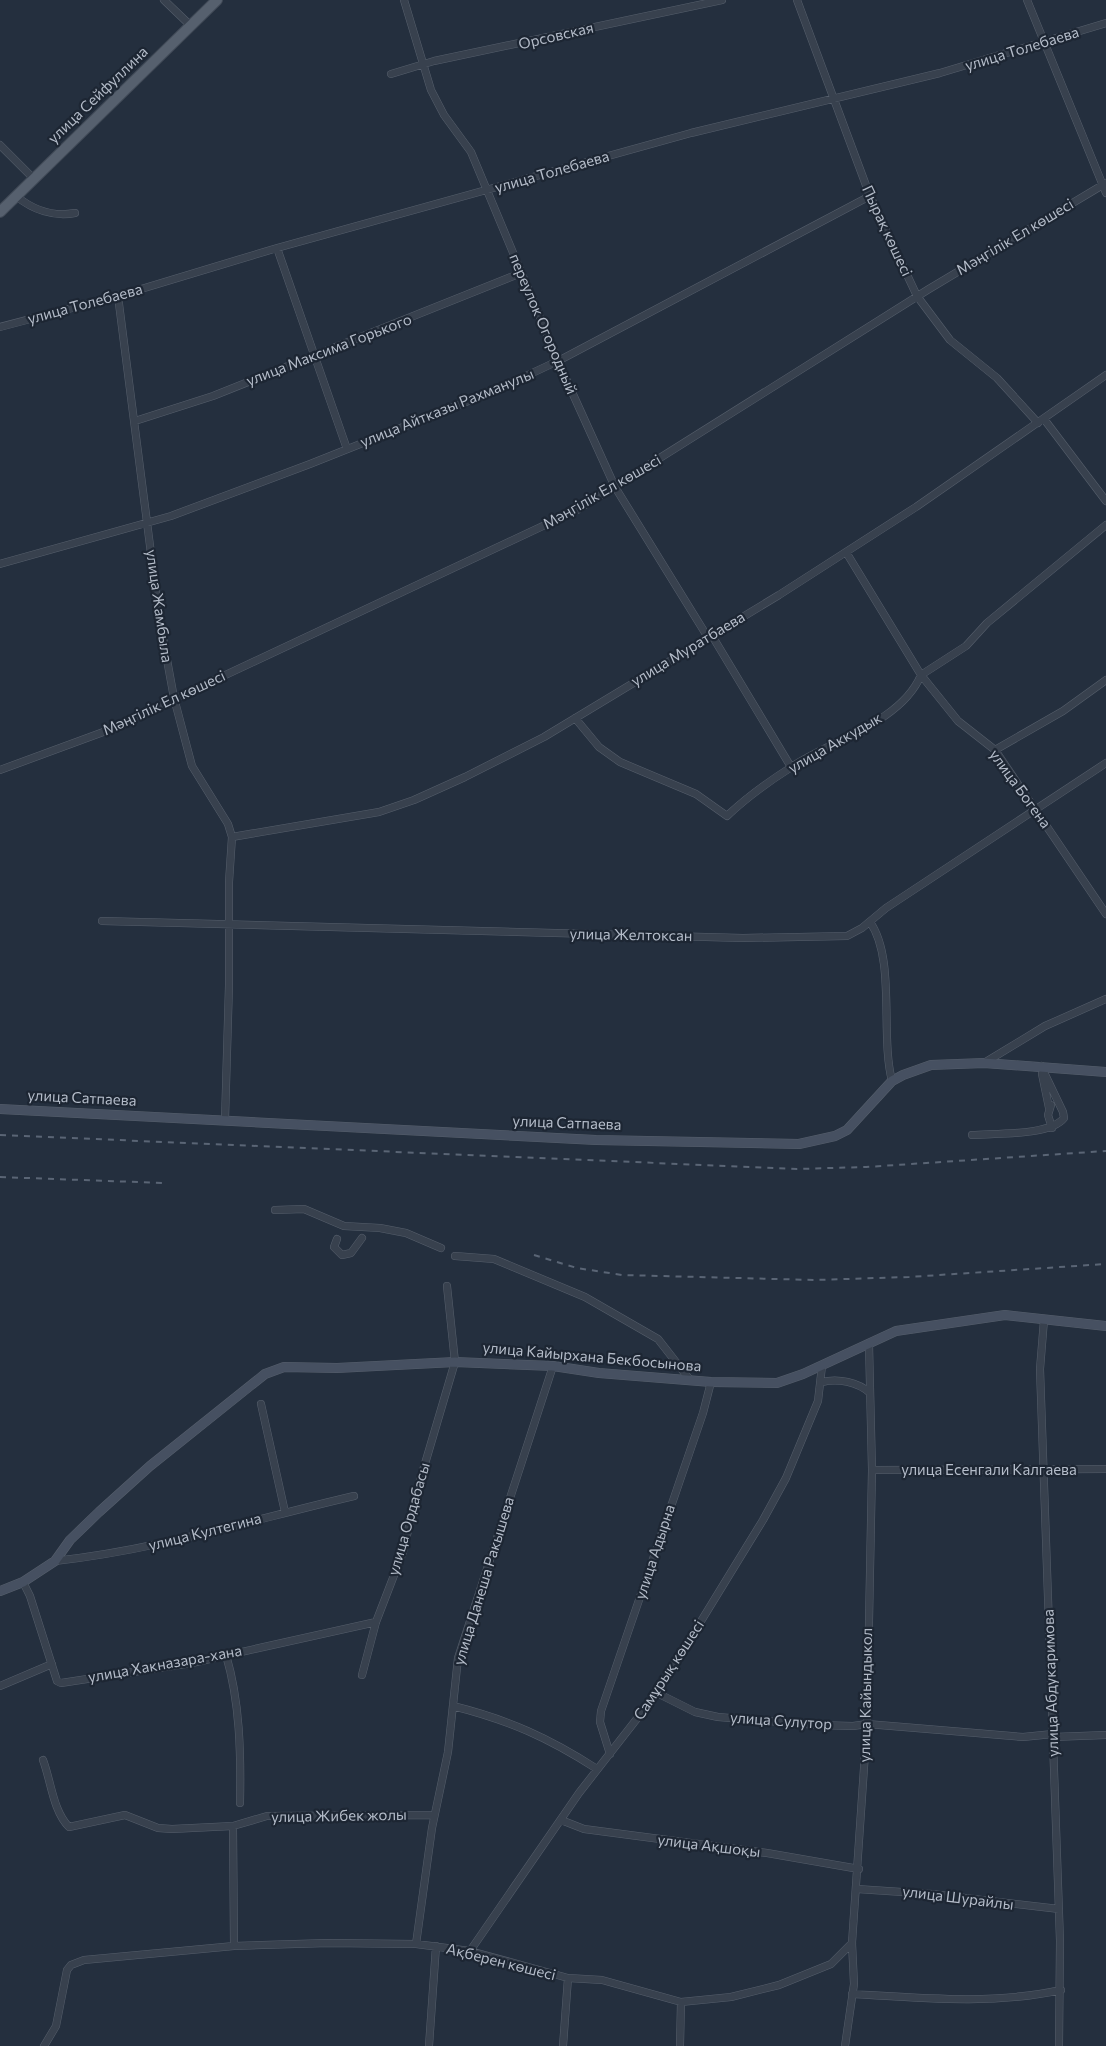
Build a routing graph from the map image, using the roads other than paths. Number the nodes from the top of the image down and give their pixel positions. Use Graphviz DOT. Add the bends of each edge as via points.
graph roads {
  1 [pos="164,0"];
  2 [pos="217,0"];
  3 [pos="405,0"];
  4 [pos="722,0"];
  5 [pos="797,0"];
  6 [pos="1028,0"];
  7 [pos="1106,23"];
  8 [pos="191,26"];
  9 [pos="1045,43"];
  10 [pos="422,65"];
  11 [pos="391,74"];
  12 [pos="832,99"];
  13 [pos="0,145"];
  14 [pos="34,179"];
  15 [pos="1105,184"];
  16 [pos="487,190"];
  17 [pos="1106,193"];
  18 [pos="16,196"];
  19 [pos="870,196"];
  20 [pos="0,212"];
  21 [pos="75,213"];
  22 [pos="277,248"];
  23 [pos="521,273"];
  24 [pos="118,296"];
  25 [pos="917,296"];
  26 [pos="0,327"];
  27 [pos="314,356"];
  28 [pos="560,360"];
  29 [pos="1106,375"];
  30 [pos="135,421"];
  31 [pos="1041,421"];
  32 [pos="347,449"];
  33 [pos="615,487"];
  34 [pos="1106,501"];
  35 [pos="147,523"];
  36 [pos="1106,525"];
  37 [pos="846,552"];
  38 [pos="0,564"];
  39 [pos="709,635"];
  40 [pos="921,675"];
  41 [pos="1106,680"];
  42 [pos="174,698"];
  43 [pos="575,718"];
  44 [pos="995,750"];
  45 [pos="1106,763"];
  46 [pos="791,767"];
  47 [pos="0,770"];
  48 [pos="1034,809"];
  49 [pos="232,837"];
  50 [pos="1106,914"];
  51 [pos="102,921"];
  52 [pos="870,922"];
  53 [pos="229,926"];
  54 [pos="1106,999"];
  55 [pos="984,1063"];
  56 [pos="1041,1066"];
  57 [pos="1106,1072"];
  58 [pos="892,1081"];
  59 [pos="1057,1101"];
  60 [pos="1049,1108"];
  61 [pos="0,1109"];
  62 [pos="225,1120"];
  63 [pos="1052,1128"];
  64 [pos="972,1135"];
  65 [pos="275,1210"];
  66 [pos="362,1238"];
  67 [pos="338,1239"];
  68 [pos="441,1248"];
  69 [pos="455,1256"];
  70 [pos="447,1286"];
  71 [pos="1044,1320"];
  72 [pos="1106,1326"];
  73 [pos="869,1344"];
  74 [pos="455,1362"];
  75 [pos="554,1366"];
  76 [pos="822,1366"];
  77 [pos="690,1380"];
  78 [pos="711,1382"];
  79 [pos="822,1382"];
  80 [pos="870,1393"];
  81 [pos="261,1404"];
  82 [pos="1106,1469"];
  83 [pos="872,1470"];
  84 [pos="1043,1470"];
  85 [pos="354,1496"];
  86 [pos="285,1512"];
  87 [pos="55,1561"];
  88 [pos="23,1582"];
  89 [pos="0,1591"];
  90 [pos="376,1622"];
  91 [pos="226,1654"];
  92 [pos="52,1664"];
  93 [pos="362,1675"];
  94 [pos="0,1686"];
  95 [pos="657,1693"];
  96 [pos="453,1706"];
  97 [pos="867,1724"];
  98 [pos="1106,1735"];
  99 [pos="1053,1736"];
  100 [pos="610,1754"];
  101 [pos="43,1760"];
  102 [pos="597,1769"];
  103 [pos="240,1803"];
  104 [pos="434,1815"];
  105 [pos="561,1820"];
  106 [pos="233,1826"];
  107 [pos="859,1869"];
  108 [pos="858,1889"];
  109 [pos="1059,1909"];
  110 [pos="852,1943"];
  111 [pos="416,1944"];
  112 [pos="234,1946"];
  113 [pos="436,1946"];
  114 [pos="470,1951"];
  115 [pos="568,1978"];
  116 [pos="1061,1990"];
  117 [pos="852,1994"];
  118 [pos="681,2002"];
  119 [pos="44,2046"];
  120 [pos="429,2046"];
  121 [pos="563,2046"];
  122 [pos="680,2046"];
  123 [pos="845,2046"];
  124 [pos="1059,2046"];
  1 -- 8 [label="street"];
  2 -- 8 [label="main road, улица Сейфуллина"];
  3 -- 10 [label="street, переулок Огородный"];
  4 -- 10 [label="street, Орсовская"];
  5 -- 12 [label="street, Пырақ көшесі"];
  6 -- 9 [label="street"];
  7 -- 9 [label="street, улица Толебаева"];
  8 -- 14 [label="main road, улица Сейфуллина"];
  9 -- 12 [label="street, улица Толебаева"];
  9 -- 15 [label="street"];
  10 -- 11 [label="street, Орсовская"];
  10 -- 16 [label="street, переулок Огородный" via="435,98 471,152"];
  12 -- 16 [label="street, улица Толебаева" via="690,133"];
  12 -- 19 [label="street, Пырақ көшесі"];
  13 -- 14 [label="street"];
  14 -- 18 [label="main road, улица Сейфуллина"];
  15 -- 17 [label="street"];
  15 -- 25 [label="street, Мәңгілік Ел көшесі"];
  16 -- 22 [label="street, улица Толебаева"];
  16 -- 23 [label="street, переулок Огородный"];
  18 -- 20 [label="main road, улица Сейфуллина"];
  18 -- 21 [label="street" via="40,210"];
  19 -- 25 [label="street, Пырақ көшесі"];
  19 -- 28 [label="street, улица Айтказы Рахманулы"];
  22 -- 24 [label="street, улица Толебаева"];
  22 -- 27 [label="street"];
  23 -- 27 [label="street, улица Максима Горького"];
  23 -- 28 [label="street, переулок Огородный"];
  24 -- 26 [label="street, улица Толебаева"];
  24 -- 30 [label="street, улица Жамбыла"];
  25 -- 31 [label="street, Пырақ көшесі" via="950,340"];
  25 -- 33 [label="street, Мәңгілік Ел көшесі"];
  27 -- 30 [label="street, улица Максима Горького" via="213,396"];
  27 -- 32 [label="street"];
  28 -- 32 [label="street, улица Айтказы Рахманулы" via="496,390"];
  28 -- 33 [label="street, переулок Огородный"];
  29 -- 31 [label="street, улица Муратбаева"];
  30 -- 35 [label="street, улица Жамбыла"];
  31 -- 34 [label="street, Пырақ көшесі"];
  31 -- 37 [label="street, улица Муратбаева"];
  32 -- 35 [label="street, улица Айтказы Рахманулы"];
  33 -- 39 [label="street, переулок Огородный"];
  33 -- 42 [label="street, Мәңгілік Ел көшесі" via="534,531"];
  35 -- 38 [label="street, улица Айтказы Рахманулы"];
  35 -- 42 [label="street, улица Жамбыла"];
  36 -- 40 [label="street, улица Аккудык" via="987,623 966,646"];
  37 -- 39 [label="street, улица Муратбаева"];
  37 -- 40 [label="street, улица Богена"];
  39 -- 43 [label="street, улица Муратбаева"];
  39 -- 46 [label="street, переулок Огородный"];
  40 -- 44 [label="street, улица Богена" via="958,721"];
  40 -- 46 [label="street, улица Аккудык" via="892,710"];
  41 -- 44 [label="street" via="1063,711"];
  42 -- 47 [label="street, Мәңгілік Ел көшесі" via="106,731"];
  42 -- 49 [label="street, улица Жамбыла" via="192,766"];
  43 -- 46 [label="street, улица Аккудык" via="599,747 620,762 696,794 727,816"];
  43 -- 49 [label="street, улица Муратбаева" via="491,764 388,809"];
  44 -- 48 [label="street, улица Богена"];
  45 -- 48 [label="street, улица Желтоксан"];
  48 -- 50 [label="street, улица Богена"];
  48 -- 52 [label="street, улица Желтоксан"];
  49 -- 53 [label="street, улица Жамбыла"];
  51 -- 53 [label="street, улица Желтоксан"];
  52 -- 53 [label="street, улица Желтоксан" via="847,936 743,938"];
  52 -- 58 [label="street" via="883,947 886,1060"];
  53 -- 62 [label="street, улица Жамбыла"];
  54 -- 55 [label="street" via="1045,1026"];
  55 -- 56 [label="street, улица Сатпаева"];
  55 -- 58 [label="street, улица Сатпаева" via="932,1065"];
  56 -- 57 [label="street, улица Сатпаева"];
  56 -- 59 [label="street"];
  56 -- 60 [label="street"];
  58 -- 62 [label="street, улица Сатпаева" via="847,1130 799,1144 596,1140"];
  59 -- 60 [label="street"];
  59 -- 63 [label="street" via="1064,1118"];
  60 -- 63 [label="street"];
  61 -- 62 [label="street, улица Сатпаева"];
  63 -- 64 [label="street"];
  65 -- 68 [label="street" via="304,1209 344,1226 406,1233"];
  66 -- 67 [label="street" via="351,1253 342,1255 334,1247"];
  69 -- 77 [label="street" via="494,1259 585,1297 658,1339"];
  70 -- 74 [label="street"];
  71 -- 72 [label="street, улица Кайырхана Бекбосынова"];
  71 -- 73 [label="street, улица Кайырхана Бекбосынова" via="994,1316 896,1331"];
  71 -- 84 [label="street, улица Абдукаримова" via="1040,1369"];
  73 -- 76 [label="street, улица Кайырхана Бекбосынова"];
  73 -- 80 [label="street, улица Кайындыкол"];
  74 -- 75 [label="street, улица Кайырхана Бекбосынова"];
  74 -- 87 [label="street, улица Кайырхана Бекбосынова" via="284,1367 265,1374 133,1481 70,1540"];
  74 -- 90 [label="street, улица Ордабасы" via="403,1552"];
  75 -- 77 [label="street, улица Кайырхана Бекбосынова"];
  75 -- 96 [label="street, улица Данеша Ракышева" via="458,1658"];
  76 -- 78 [label="street, улица Кайырхана Бекбосынова" via="777,1383"];
  76 -- 79 [label="street, Самұрық көшесі"];
  77 -- 78 [label="street, улица Кайырхана Бекбосынова"];
  78 -- 100 [label="street, улица Адырна" via="600,1722"];
  79 -- 80 [label="street" via="848,1382"];
  79 -- 95 [label="street, Самұрық көшесі" via="786,1478"];
  80 -- 83 [label="street, улица Кайындыкол"];
  81 -- 86 [label="street"];
  82 -- 84 [label="street, улица Есенгали Калгаева"];
  83 -- 84 [label="street, улица Есенгали Калгаева"];
  83 -- 97 [label="street, улица Кайындыкол"];
  84 -- 99 [label="street, улица Абдукаримова"];
  85 -- 86 [label="street, улица Култегина"];
  86 -- 87 [label="street, улица Култегина" via="188,1539"];
  87 -- 88 [label="street, улица Кайырхана Бекбосынова"];
  88 -- 89 [label="street, улица Кайырхана Бекбосынова"];
  88 -- 92 [label="street, улица Хакназара-хана"];
  90 -- 91 [label="street, улица Хакназара-хана"];
  90 -- 93 [label="street, улица Ордабасы"];
  91 -- 92 [label="street, улица Хакназара-хана" via="61,1683"];
  91 -- 103 [label="street" via="233,1679"];
  92 -- 94 [label="street"];
  95 -- 97 [label="street, улица Сулутор" via="695,1712 718,1717 817,1725"];
  95 -- 100 [label="street, Самұрық көшесі"];
  96 -- 102 [label="street" via="525,1728"];
  96 -- 104 [label="street, улица Данеша Ракышева" via="442,1787"];
  97 -- 99 [label="street, улица Сулутор"];
  97 -- 107 [label="street, улица Кайындыкол"];
  98 -- 99 [label="street, улица Сулутор"];
  99 -- 109 [label="street, улица Абдукаримова"];
  100 -- 102 [label="street, Самұрық көшесі"];
  101 -- 106 [label="street, улица Жибек жолы" via="57,1807 69,1827 125,1815 158,1828"];
  102 -- 105 [label="street, Самұрық көшесі"];
  104 -- 106 [label="street, улица Жибек жолы" via="267,1816"];
  104 -- 111 [label="street, улица Данеша Ракышева"];
  105 -- 107 [label="street, улица Ақшоқы" via="584,1829"];
  105 -- 114 [label="street, Самұрық көшесі"];
  106 -- 112 [label="street"];
  107 -- 108 [label="street, улица Кайындыкол"];
  108 -- 109 [label="street, улица Шурайлы"];
  108 -- 110 [label="street, улица Кайындыкол"];
  109 -- 116 [label="street, улица Абдукаримова"];
  110 -- 117 [label="street, улица Кайындыкол"];
  110 -- 118 [label="street, Ақберен көшесі" via="831,1964 779,1984 731,1997"];
  111 -- 112 [label="street, Ақберен көшесі"];
  111 -- 113 [label="street, Ақберен көшесі"];
  112 -- 119 [label="street, Ақберен көшесі" via="71,1965 56,2026"];
  113 -- 114 [label="street, Ақберен көшесі"];
  113 -- 120 [label="street"];
  114 -- 115 [label="street, Ақберен көшесі"];
  115 -- 118 [label="street, Ақберен көшесі" via="602,1980"];
  115 -- 121 [label="street"];
  116 -- 117 [label="street" via="992,2000"];
  116 -- 124 [label="street, улица Абдукаримова"];
  117 -- 123 [label="street, улица Кайындыкол"];
  118 -- 122 [label="street"];
}
